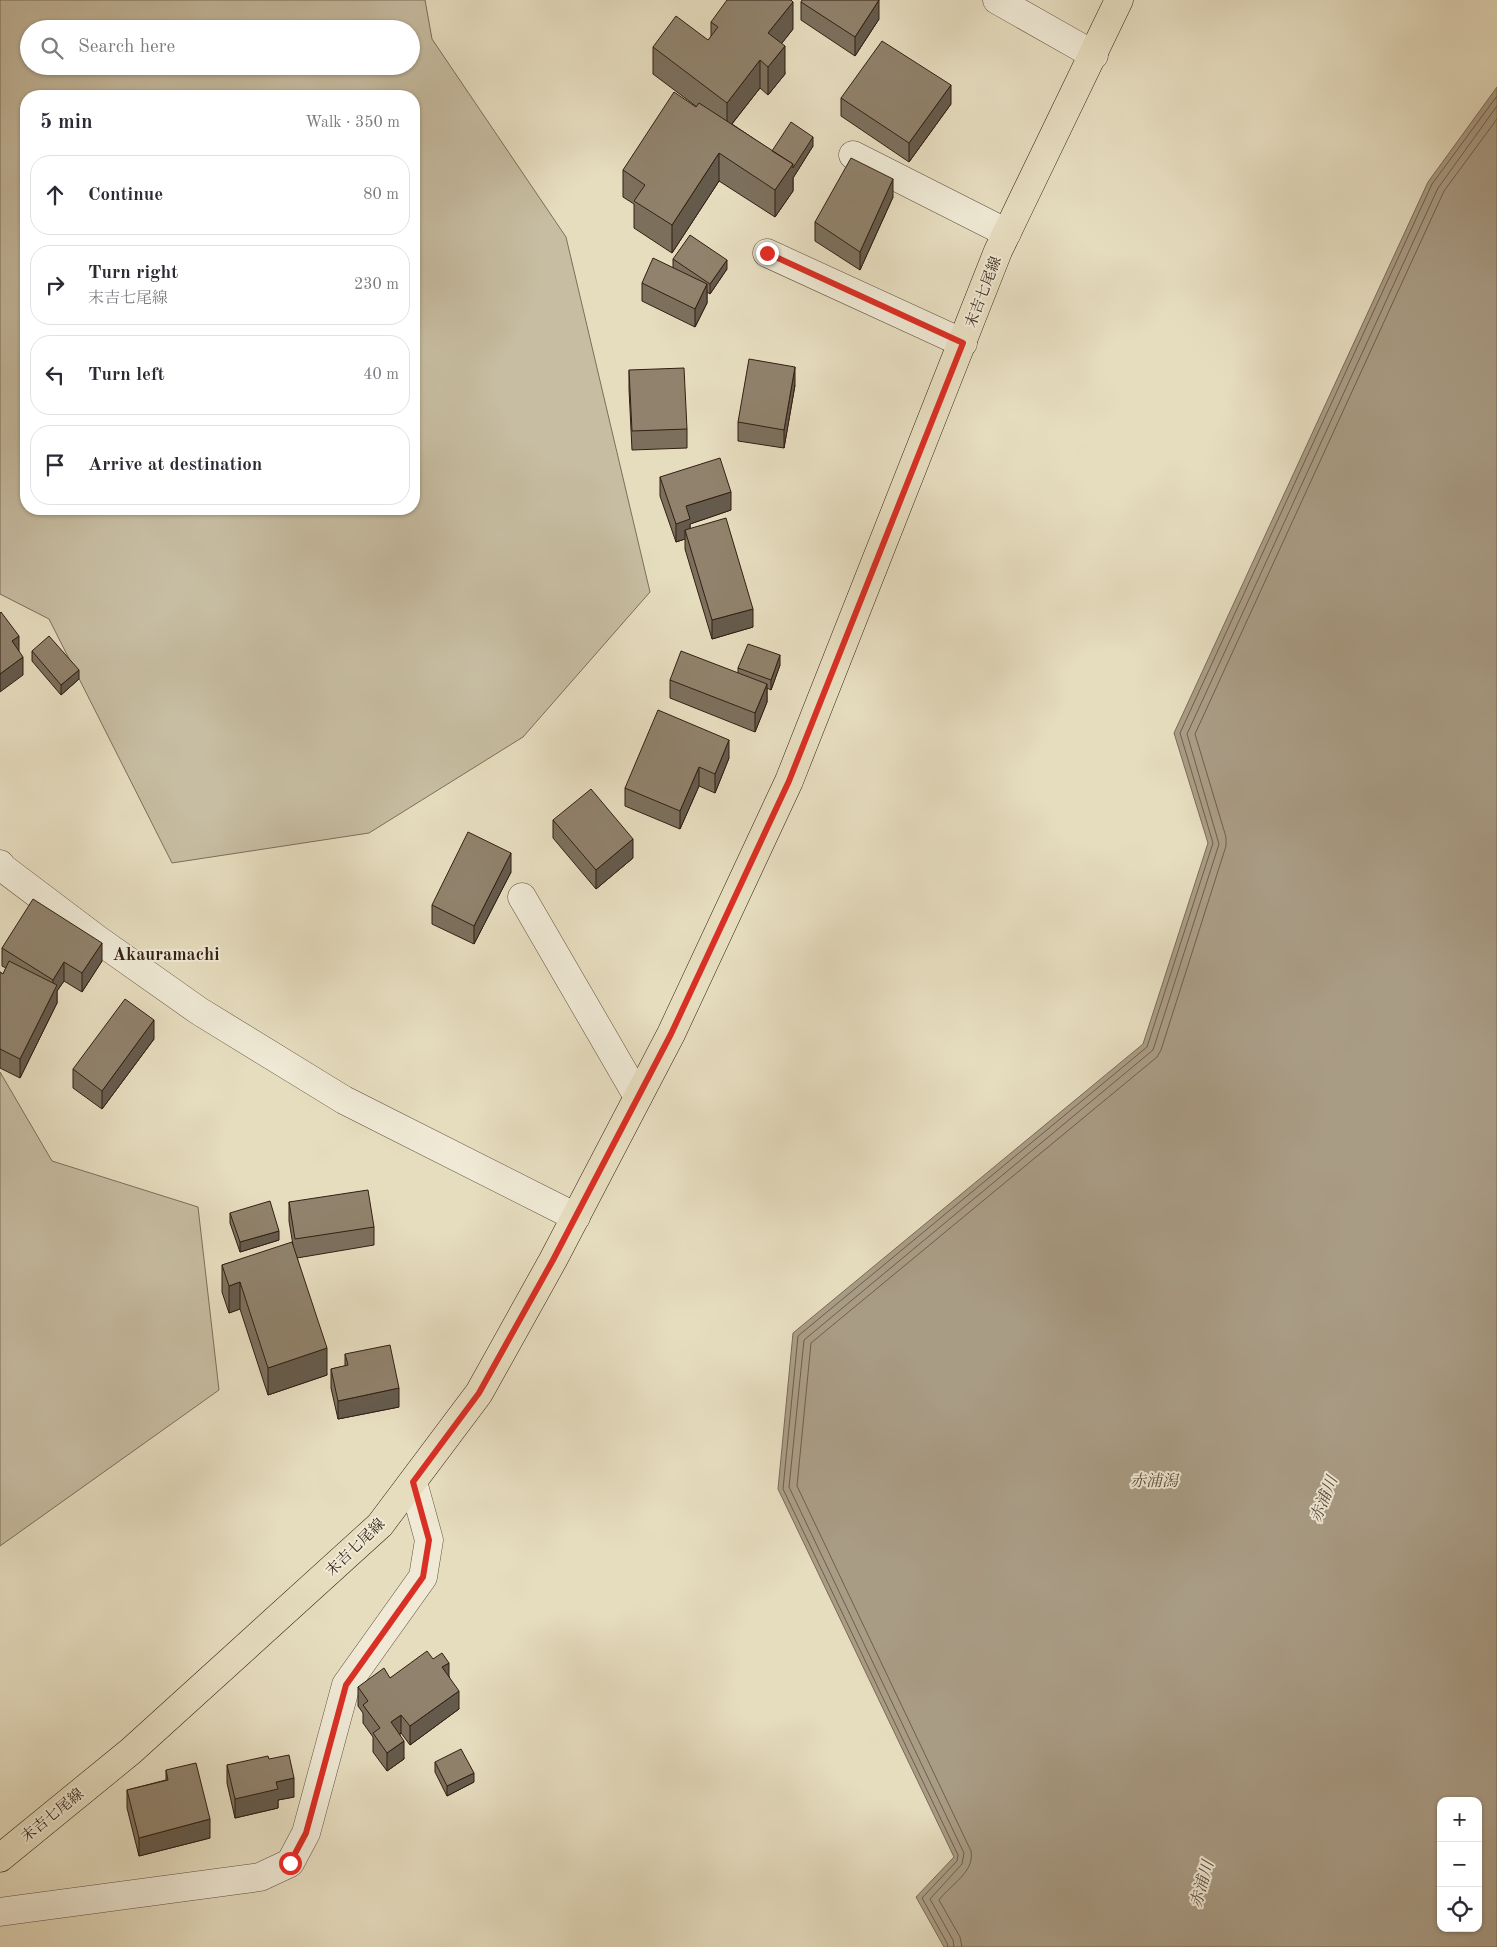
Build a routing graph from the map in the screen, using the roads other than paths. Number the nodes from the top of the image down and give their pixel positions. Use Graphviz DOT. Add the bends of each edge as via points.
graph roads {
  1 [pos="997,0"];
  2 [pos="1119,0"];
  3 [pos="1094,55"];
  4 [pos="853,155"];
  5 [pos="1007,234"];
  6 [pos="767,253"];
  7 [pos="963,343"];
  8 [pos="0,864"];
  9 [pos="522,897"];
  10 [pos="638,1097"];
  11 [pos="576,1217"];
  12 [pos="413,1482"];
  13 [pos="0,1858"];
  14 [pos="0,1912"];
  1 -- 3 [label="street"];
  2 -- 3 [label="main road, 末吉七尾線"];
  3 -- 5 [label="main road, 末吉七尾線"];
  4 -- 5 [label="street"];
  5 -- 7 [label="main road, 末吉七尾線"];
  6 -- 7 [label="street"];
  7 -- 10 [label="main road, 末吉七尾線" via="789,781 671,1034"];
  8 -- 11 [label="street" via="97,940 207,1016 344,1100"];
  9 -- 10 [label="street"];
  10 -- 11 [label="main road, 末吉七尾線"];
  11 -- 12 [label="main road, 末吉七尾線" via="479,1393"];
  12 -- 13 [label="main road, 末吉七尾線" via="380,1525 248,1646 131,1751"];
  12 -- 14 [label="street" via="429,1540 423,1577 346,1685 306,1833 290,1863 260,1877"];
}
